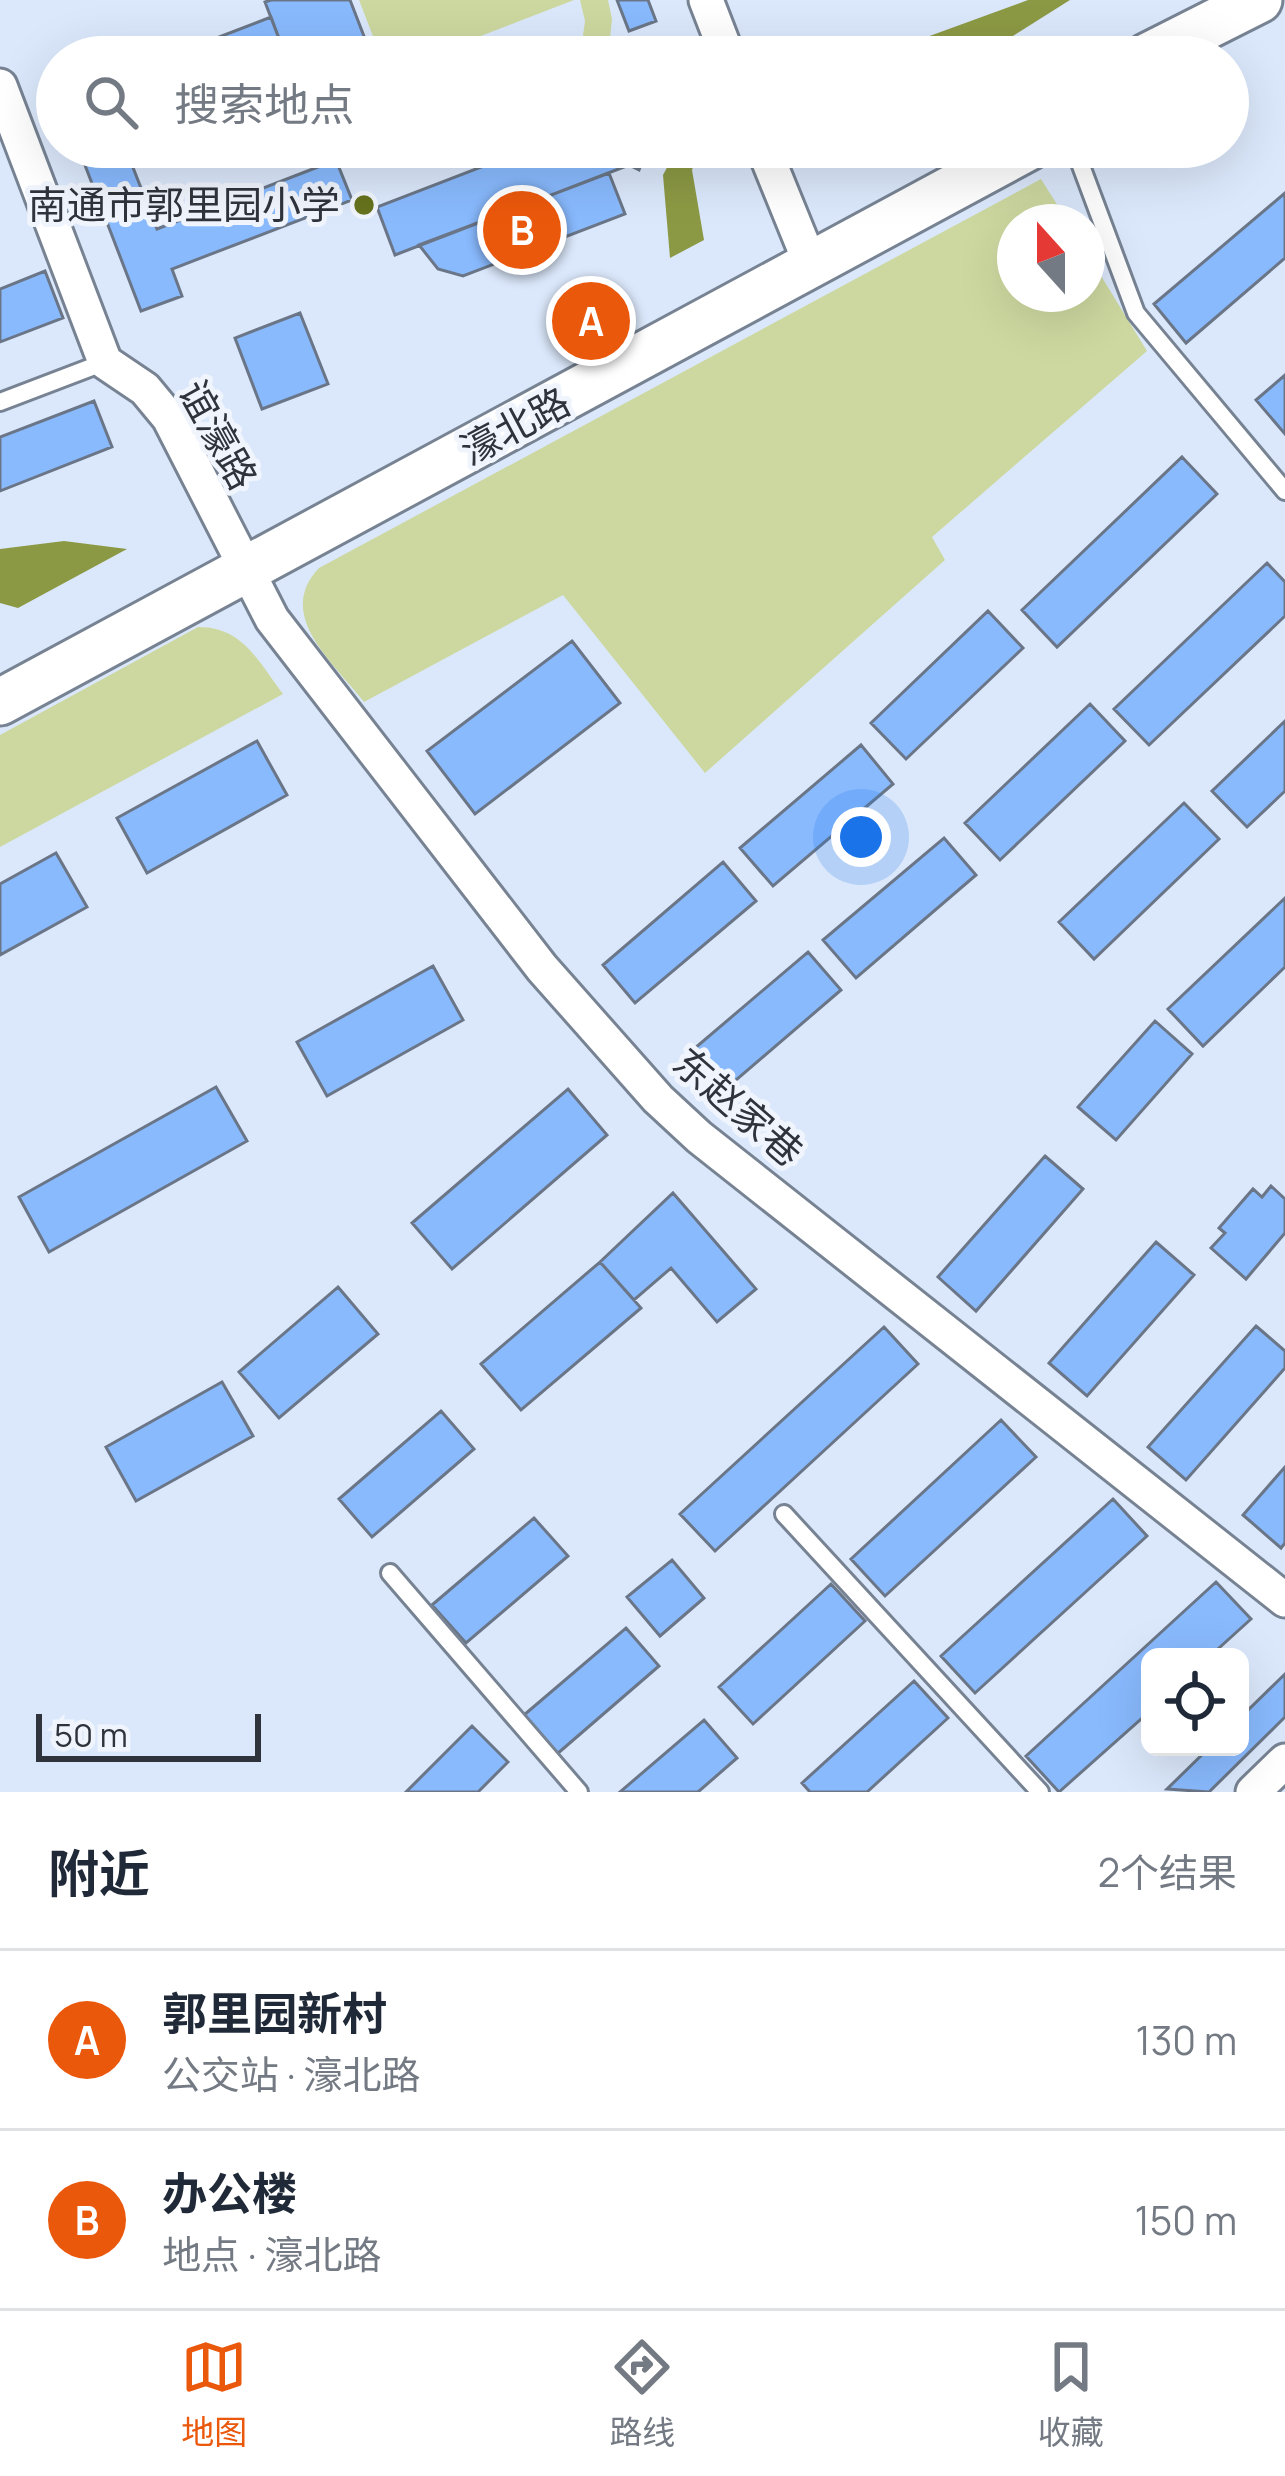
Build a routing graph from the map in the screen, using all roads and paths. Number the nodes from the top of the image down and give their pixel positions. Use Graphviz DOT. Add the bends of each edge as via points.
graph roads {
  1 [pos="706,0"];
  2 [pos="1259,0"];
  3 [pos="1285,16"];
  4 [pos="720,36"];
  5 [pos="1188,36"];
  6 [pos="1245,36"];
  7 [pos="0,86"];
  8 [pos="772,168"];
  9 [pos="939,168"];
  10 [pos="984,168"];
  11 [pos="1082,168"];
  12 [pos="806,252"];
  13 [pos="105,362"];
  14 [pos="0,402"];
  15 [pos="1285,491"];
  16 [pos="240,559"];
  17 [pos="0,671"];
  18 [pos="0,703"];
  19 [pos="784,1514"];
  20 [pos="390,1573"];
  21 [pos="1285,1600"];
  22 [pos="1285,1761"];
  23 [pos="579,1792"];
  24 [pos="1040,1792"];
  25 [pos="1253,1792"];
  1 -- 4 [label="street"];
  2 -- 5 [label="street"];
  3 -- 6 [label="street"];
  7 -- 13 [label="street"];
  8 -- 12 [label="street"];
  9 -- 12 [label="street, 濠北路"];
  10 -- 12 [label="street, 濠北路"];
  11 -- 15 [label="lane" via="1136,313"];
  12 -- 16 [label="street, 濠北路"];
  13 -- 14 [label="lane"];
  13 -- 16 [label="street, 谊濠路" via="146,389 169,418"];
  16 -- 17 [label="street, 濠北路"];
  16 -- 18 [label="street, 濠北路"];
  16 -- 21 [label="street, 东赵家巷" via="272,619 542,968 658,1099"];
  19 -- 24 [label="lane"];
  20 -- 23 [label="lane"];
  22 -- 25 [label="street"];
}
